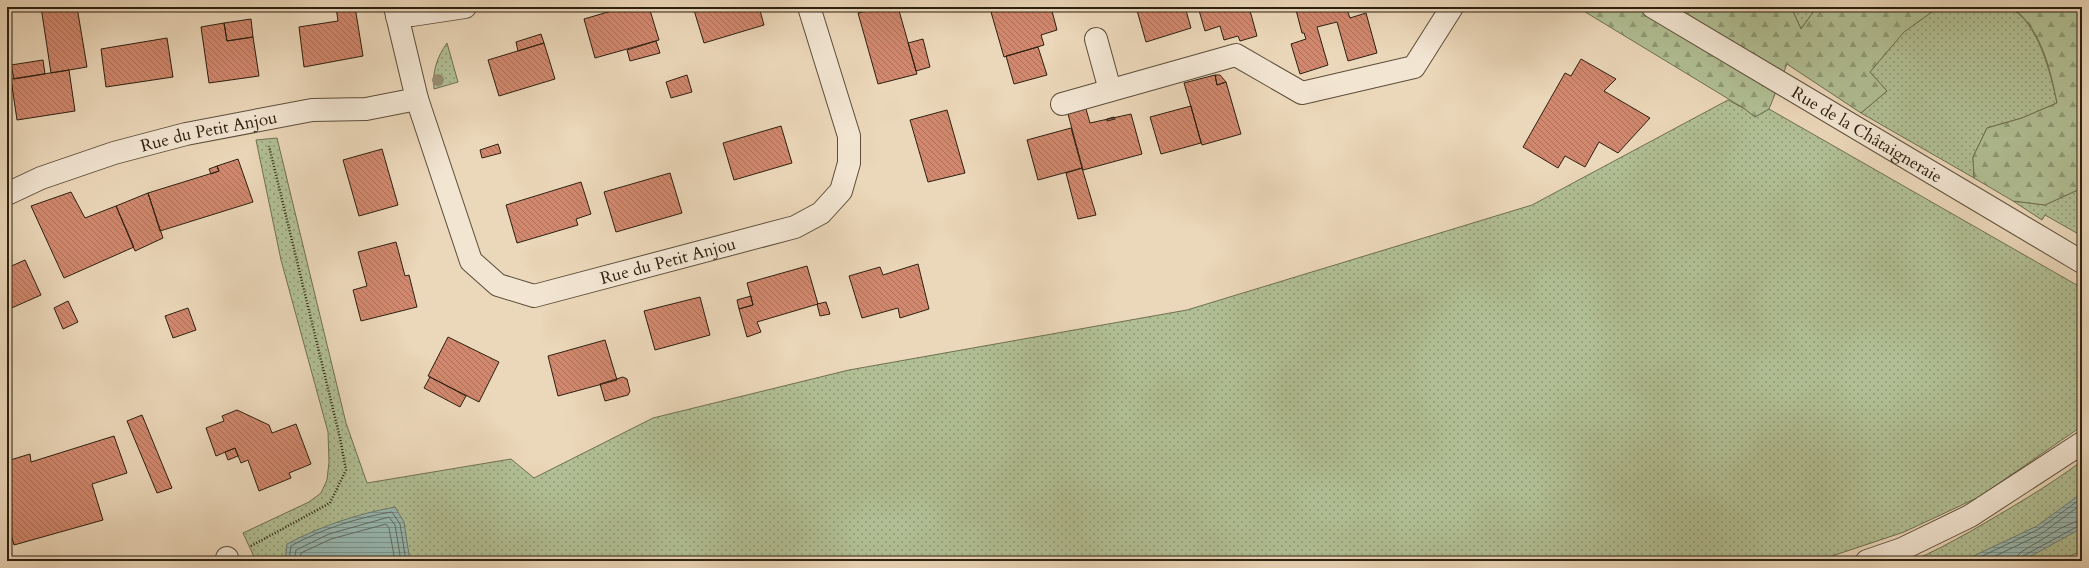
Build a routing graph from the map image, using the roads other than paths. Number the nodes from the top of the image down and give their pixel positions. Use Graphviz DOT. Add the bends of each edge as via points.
graph roads {
  1 [pos="465,7"];
  2 [pos="809,7"];
  3 [pos="1452,7"];
  4 [pos="1653,7"];
  5 [pos="396,11"];
  6 [pos="1096,39"];
  7 [pos="1110,90"];
  8 [pos="418,99"];
  9 [pos="1062,104"];
  10 [pos="7,194"];
  11 [pos="2082,262"];
  12 [pos="2082,443"];
  13 [pos="1867,561"];
  1 -- 5 [label="street, Rue du Petit Anjou" via="412,15"];
  2 -- 8 [label="street, Rue du Petit Anjou" via="849,136 849,162 841,191 821,213 795,227 534,296 498,285 471,261"];
  3 -- 7 [label="street" via="1414,67 1302,93 1236,55"];
  4 -- 11 [label="street, Rue de la Châtaigneraie"];
  5 -- 8 [label="street, Rue du Petit Anjou"];
  6 -- 7 [label="street"];
  7 -- 9 [label="street"];
  8 -- 10 [label="street, Rue du Petit Anjou" via="366,109 312,110 186,134 114,153 41,178"];
  12 -- 13 [label="street" via="1970,516 1902,549"];
}
